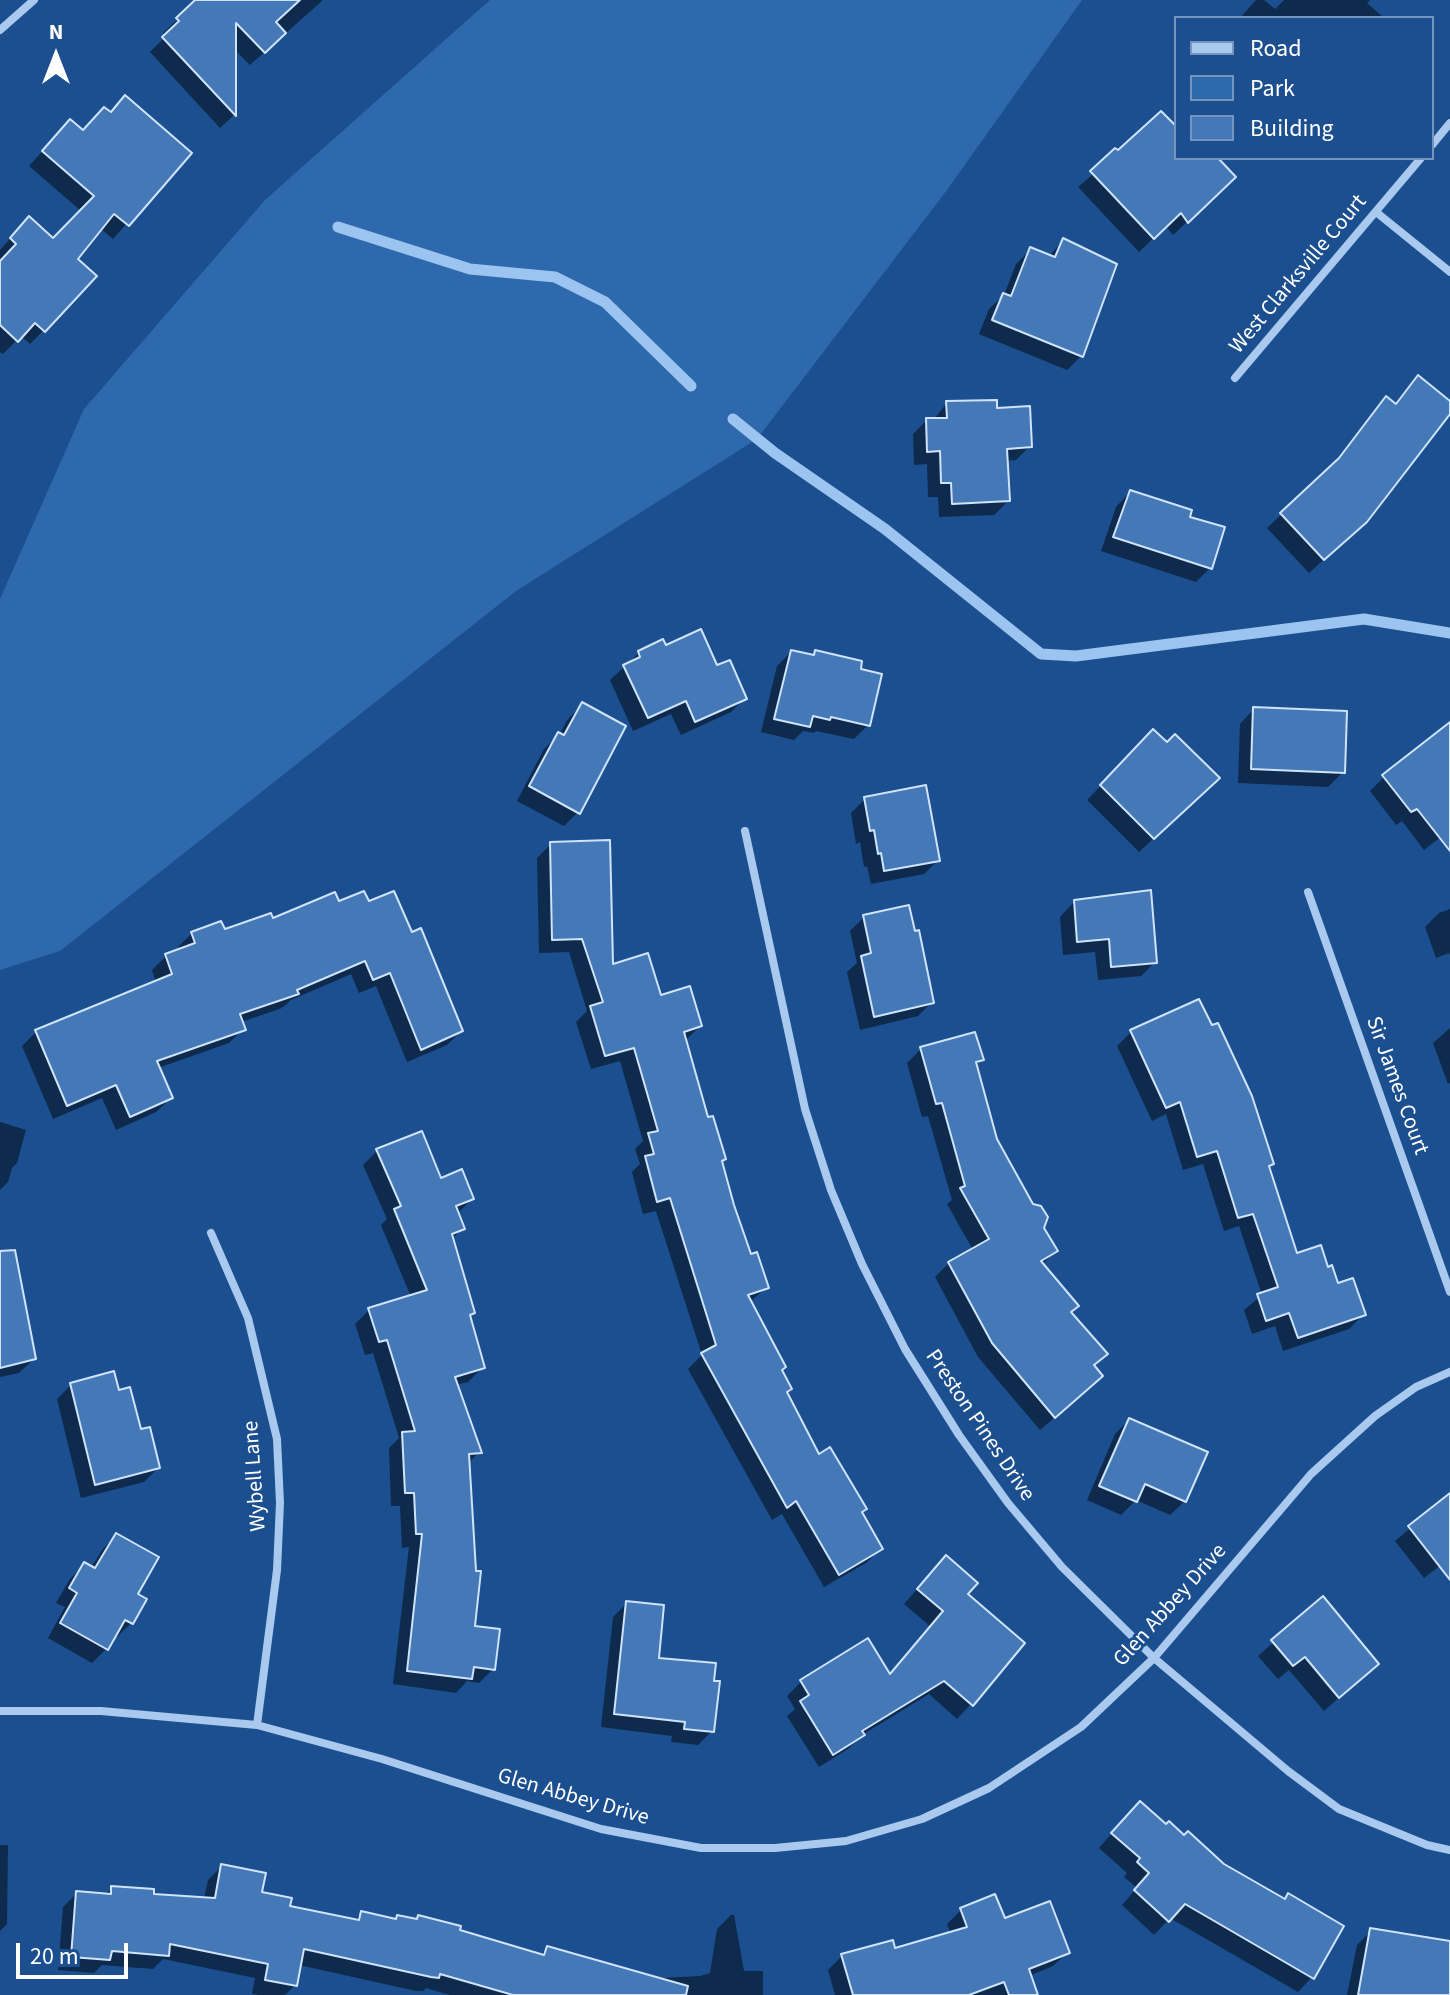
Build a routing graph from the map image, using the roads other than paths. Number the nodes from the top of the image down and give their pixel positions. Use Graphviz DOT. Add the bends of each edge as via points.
graph roads {
  1 [pos="34,0"];
  2 [pos="0,30"];
  3 [pos="1450,123"];
  4 [pos="1434,143"];
  5 [pos="1419,160"];
  6 [pos="1376,212"];
  7 [pos="1450,272"];
  8 [pos="1235,378"];
  9 [pos="745,831"];
  10 [pos="1308,892"];
  11 [pos="211,1233"];
  12 [pos="1450,1292"];
  13 [pos="1450,1372"];
  14 [pos="1154,1658"];
  15 [pos="0,1711"];
  16 [pos="257,1725"];
  17 [pos="1450,1850"];
  1 -- 2 [label="street"];
  3 -- 4 [label="street"];
  5 -- 6 [label="street, West Clarksville Court"];
  6 -- 7 [label="street"];
  6 -- 8 [label="street, West Clarksville Court"];
  9 -- 14 [label="street, Preston Pines Drive" via="805,1109 862,1264 905,1349 1008,1503 1062,1567"];
  10 -- 12 [label="street, Sir James Court"];
  11 -- 16 [label="street, Wybell Lane" via="248,1318 277,1439 277,1570"];
  13 -- 14 [label="street, Glen Abbey Drive" via="1416,1387 1375,1416 1311,1474"];
  14 -- 16 [label="street, Glen Abbey Drive" via="1081,1727 989,1788 922,1819 846,1841 775,1848 701,1848 601,1829"];
  14 -- 17 [label="street, Preston Pines Drive" via="1339,1809"];
  15 -- 16 [label="street, Glen Abbey Drive" via="101,1711"];
}
